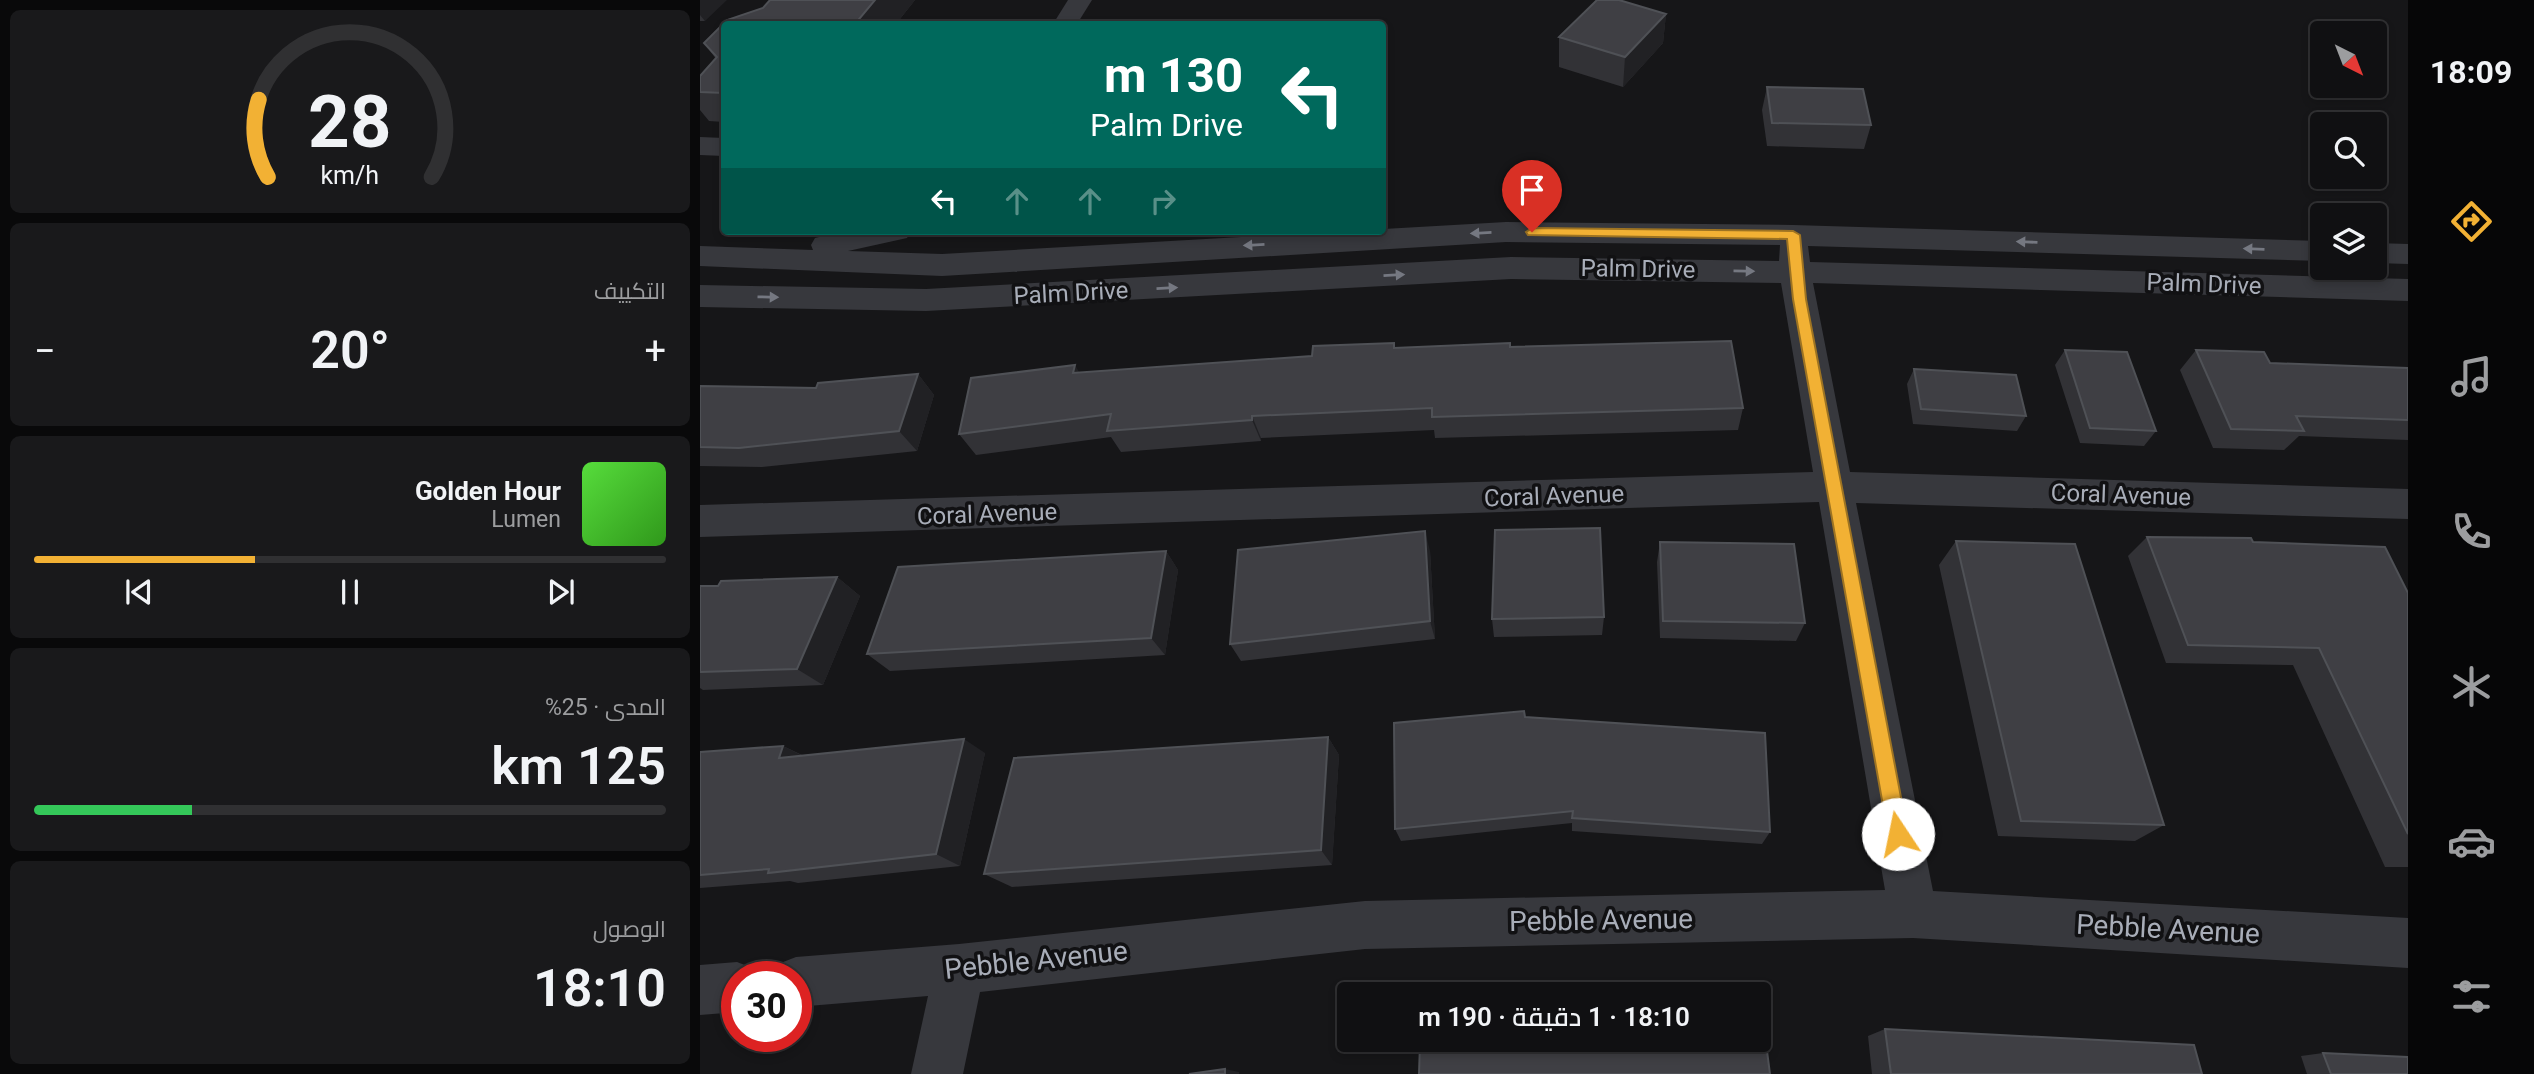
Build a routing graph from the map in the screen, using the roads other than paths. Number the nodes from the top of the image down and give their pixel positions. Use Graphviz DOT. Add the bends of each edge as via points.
graph roads {
  1 [pos="1080,0"];
  2 [pos="1067,21"];
  3 [pos="700,146"];
  4 [pos="721,146"];
  5 [pos="875,235"];
  6 [pos="947,235"];
  7 [pos="2310,251"];
  8 [pos="1794,253"];
  9 [pos="2387,253"];
  10 [pos="2408,254"];
  11 [pos="700,256"];
  12 [pos="755,258"];
  13 [pos="942,265"];
  14 [pos="2408,290"];
  15 [pos="700,296"];
  16 [pos="926,300"];
  17 [pos="1832,487"];
  18 [pos="2406,507"];
  19 [pos="700,521"];
  20 [pos="1913,914"];
  21 [pos="2408,943"];
  22 [pos="959,969"];
  23 [pos="812,981"];
  24 [pos="721,988"];
  25 [pos="700,990"];
  26 [pos="937,1074"];
  1 -- 2 [label="street"];
  3 -- 4 [label="street"];
  5 -- 12 [label="street"];
  6 -- 13 [label="street"];
  7 -- 8 [label="street, Palm Drive, one-way"];
  8 -- 13 [label="street, Palm Drive, one-way" via="1506,232"];
  8 -- 14 [label="street, Palm Drive"];
  16 -- 8 [label="street, Palm Drive, one-way"];
  8 -- 17 [label="street"];
  9 -- 10 [label="street"];
  11 -- 12 [label="street, Palm Drive"];
  12 -- 13 [label="street, Palm Drive"];
  13 -- 16 [label="street"];
  15 -- 16 [label="street, Palm Drive, one-way"];
  17 -- 18 [label="street, Coral Avenue"];
  17 -- 19 [label="street, Coral Avenue"];
  17 -- 20 [label="street"];
  20 -- 21 [label="street, Pebble Avenue"];
  20 -- 22 [label="street, Pebble Avenue" via="1366,925"];
  22 -- 23 [label="street, Pebble Avenue"];
  22 -- 26 [label="street"];
  24 -- 25 [label="street"];
}
